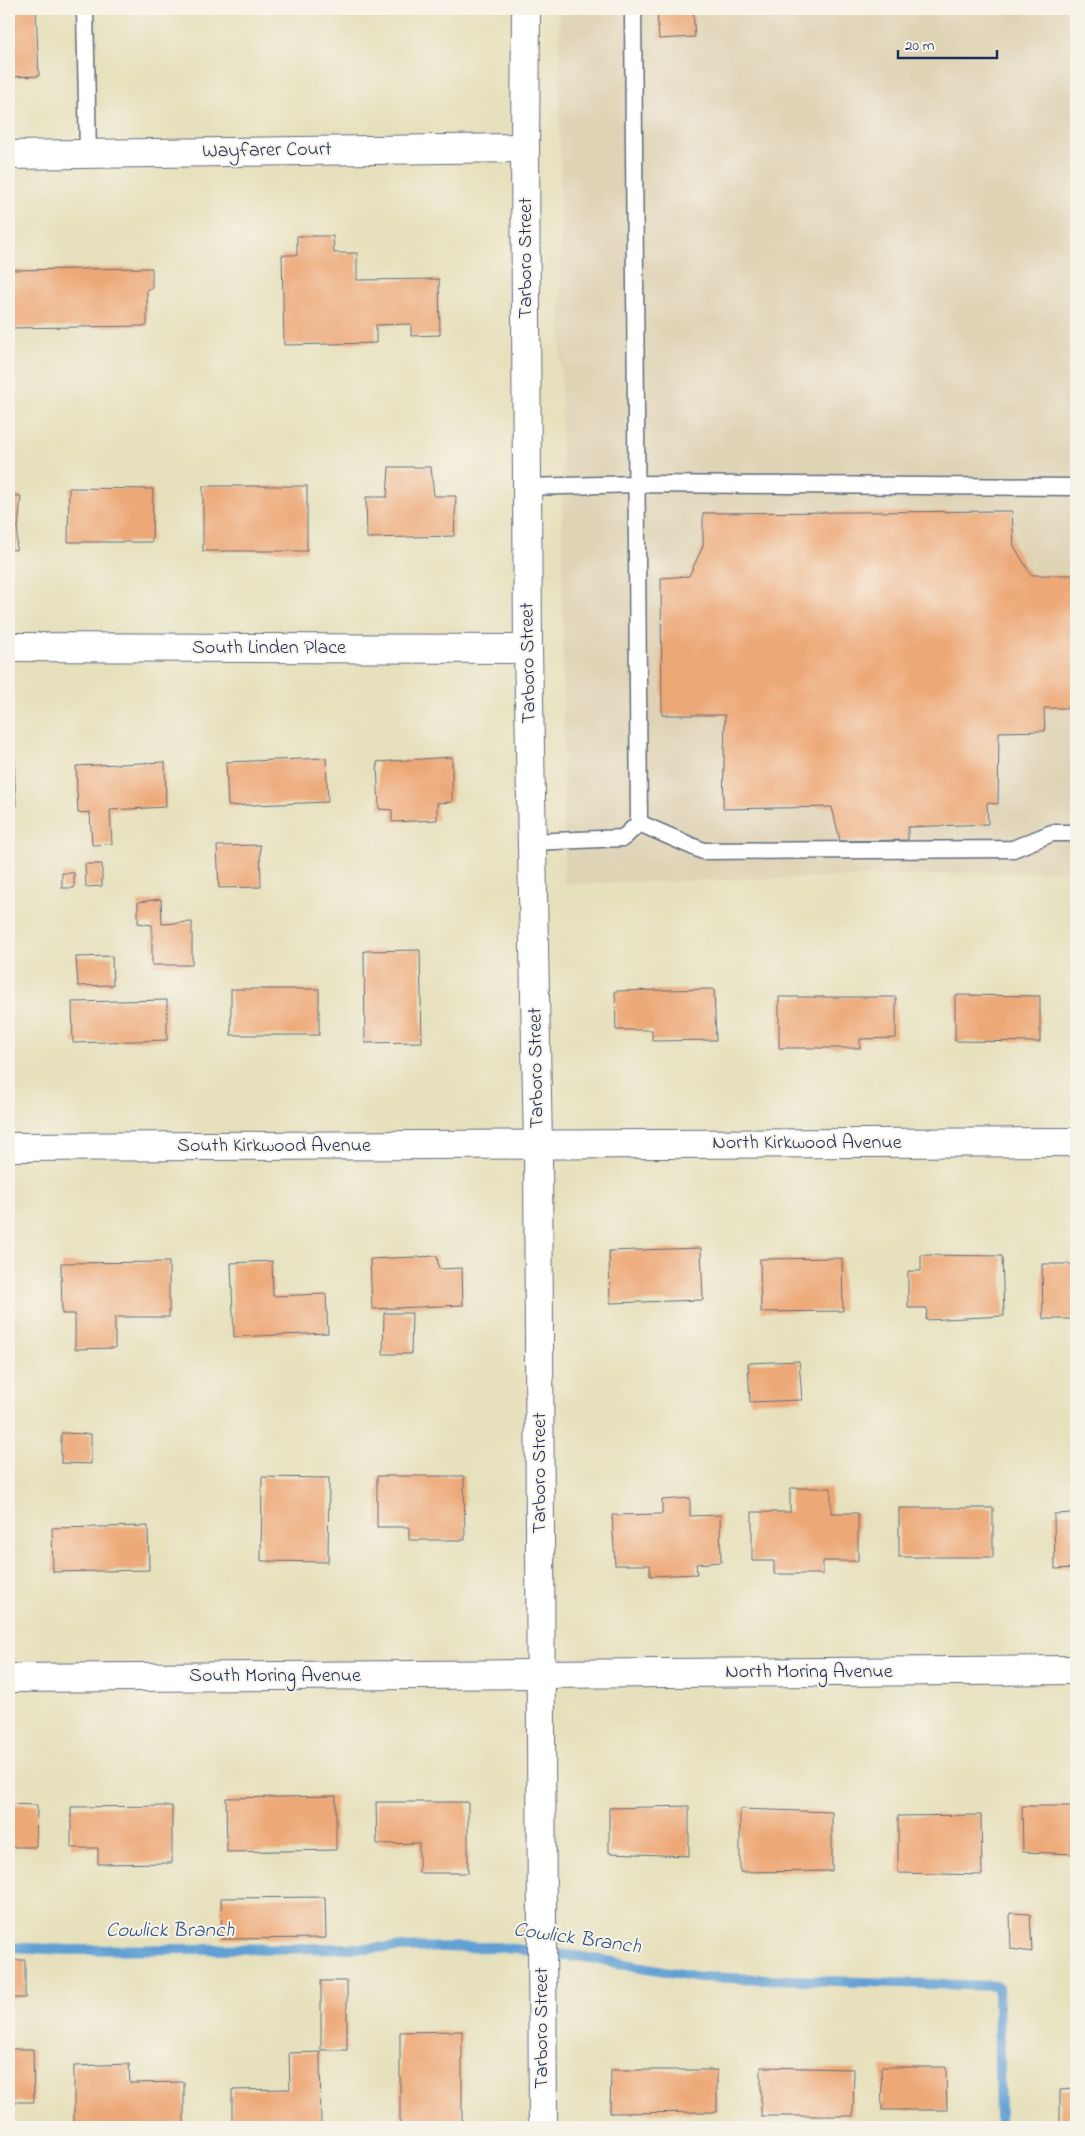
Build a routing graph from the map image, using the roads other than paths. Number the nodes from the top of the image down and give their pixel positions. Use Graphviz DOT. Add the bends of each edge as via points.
graph roads {
  1 [pos="85,9"];
  2 [pos="526,9"];
  3 [pos="633,9"];
  4 [pos="525,148"];
  5 [pos="88,154"];
  6 [pos="9,155"];
  7 [pos="636,484"];
  8 [pos="527,487"];
  9 [pos="1076,487"];
  10 [pos="9,647"];
  11 [pos="528,649"];
  12 [pos="639,823"];
  13 [pos="1076,833"];
  14 [pos="532,842"];
  15 [pos="1076,1142"];
  16 [pos="538,1144"];
  17 [pos="9,1147"];
  18 [pos="1076,1670"];
  19 [pos="542,1674"];
  20 [pos="9,1678"];
  21 [pos="542,2127"];
  1 -- 5 [label="lane"];
  2 -- 4 [label="street, Tarboro Street"];
  3 -- 7 [label="lane"];
  4 -- 5 [label="street, Wayfarer Court"];
  4 -- 8 [label="street, Tarboro Street"];
  5 -- 6 [label="street, Wayfarer Court"];
  7 -- 8 [label="lane"];
  7 -- 9 [label="lane"];
  7 -- 12 [label="lane"];
  8 -- 11 [label="street, Tarboro Street"];
  10 -- 11 [label="street, South Linden Place"];
  11 -- 14 [label="street, Tarboro Street"];
  12 -- 13 [label="lane" via="704,851 1014,849 1052,833"];
  12 -- 14 [label="lane" via="623,838"];
  14 -- 16 [label="street, Tarboro Street"];
  15 -- 16 [label="street, North Kirkwood Avenue"];
  16 -- 17 [label="street, South Kirkwood Avenue"];
  16 -- 19 [label="street, Tarboro Street"];
  18 -- 19 [label="street, North Moring Avenue"];
  19 -- 20 [label="street, South Moring Avenue"];
  19 -- 21 [label="street, Tarboro Street"];
}
